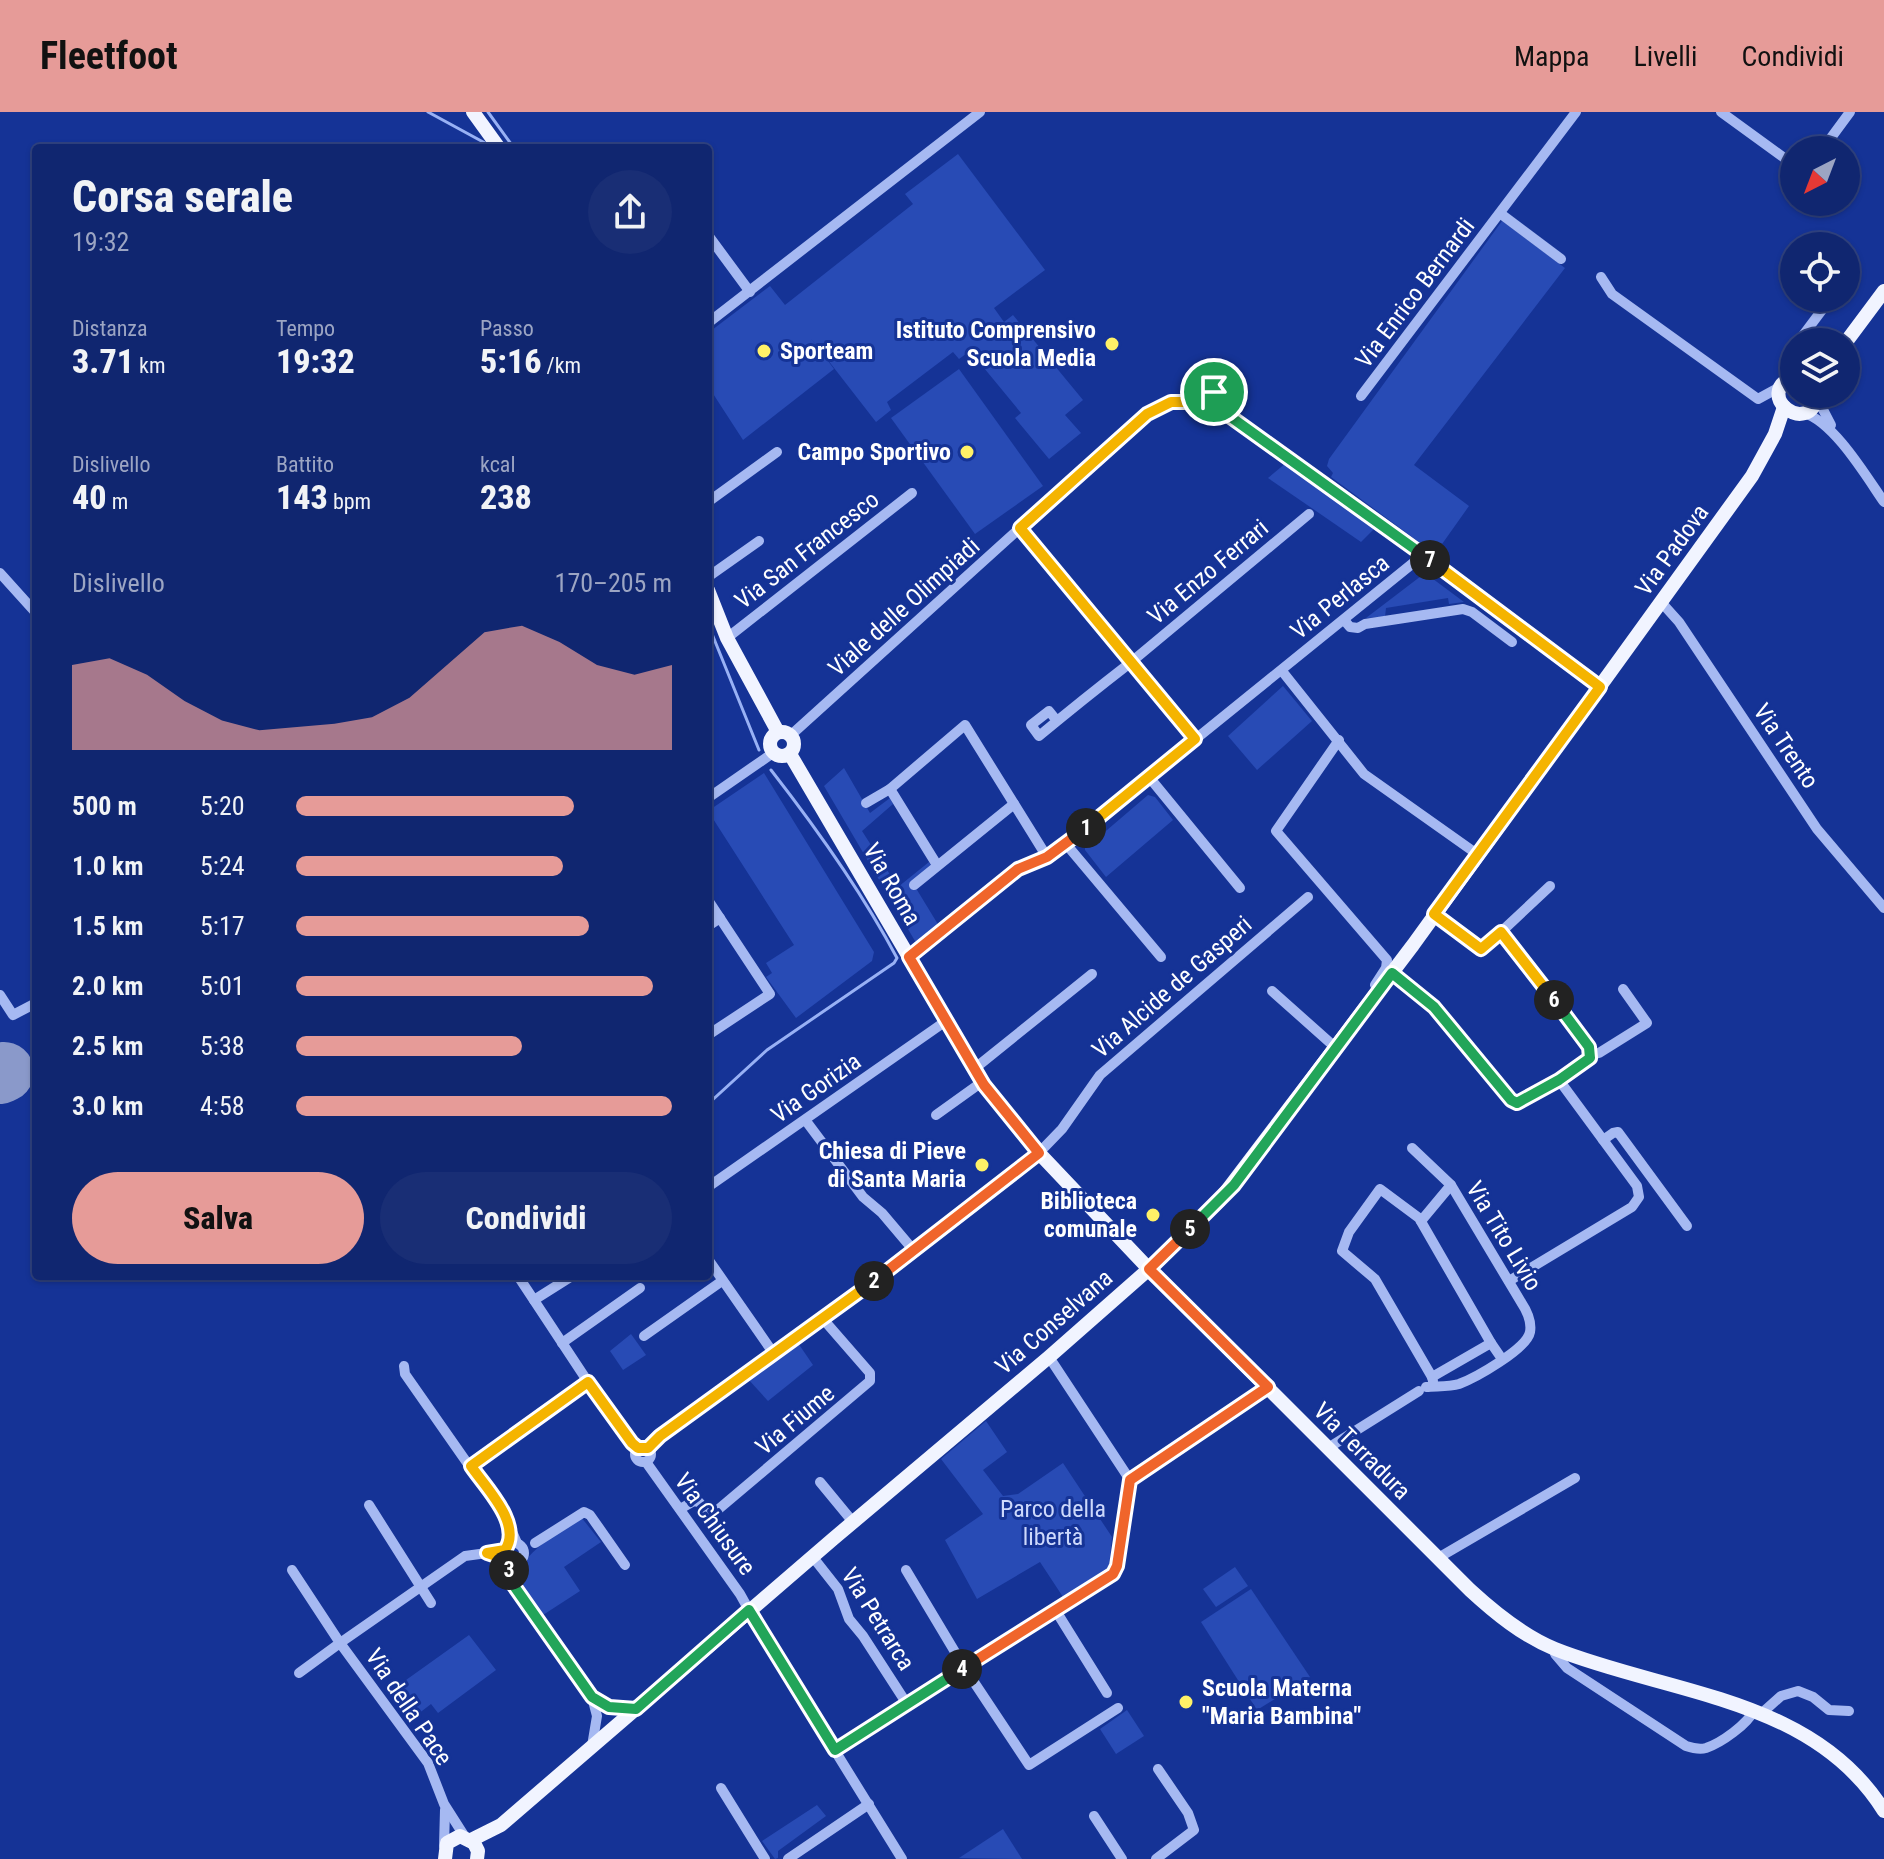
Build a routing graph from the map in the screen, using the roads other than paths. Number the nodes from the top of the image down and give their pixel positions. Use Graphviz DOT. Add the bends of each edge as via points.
graph roads {
  1 [pos="473,112"];
  2 [pos="980,112"];
  3 [pos="1576,112"];
  4 [pos="1721,112"];
  5 [pos="1850,112"];
  6 [pos="1832,136"];
  7 [pos="496,144"];
  8 [pos="1780,155"];
  9 [pos="1501,214"];
  10 [pos="712,240"];
  11 [pos="1561,259"];
  12 [pos="1601,277"];
  13 [pos="1884,291"];
  14 [pos="750,292"];
  15 [pos="712,320"];
  16 [pos="1856,328"];
  17 [pos="1780,385"];
  18 [pos="1361,396"];
  19 [pos="1763,397"];
  20 [pos="1196,402"];
  21 [pos="1780,405"];
  22 [pos="1217,407"];
  23 [pos="1782,408"];
  24 [pos="1785,408"];
  25 [pos="1811,408"];
  26 [pos="1823,408"];
  27 [pos="1802,413"];
  28 [pos="1775,434"];
  29 [pos="1842,445"];
  30 [pos="777,452"];
  31 [pos="912,493"];
  32 [pos="1883,497"];
  33 [pos="712,499"];
  34 [pos="1309,514"];
  35 [pos="1020,528"];
  36 [pos="759,541"];
  37 [pos="1423,555"];
  38 [pos="0,573"];
  39 [pos="712,574"];
  40 [pos="712,600"];
  41 [pos="1661,602"];
  42 [pos="32,609"];
  43 [pos="1348,616"];
  44 [pos="727,638"];
  45 [pos="1512,642"];
  46 [pos="1130,663"];
  47 [pos="1282,671"];
  48 [pos="1600,687"];
  49 [pos="1057,721"];
  50 [pos="784,734"];
  51 [pos="1195,739"];
  52 [pos="1339,740"];
  53 [pos="773,753"];
  54 [pos="790,754"];
  55 [pos="1149,777"];
  56 [pos="890,789"];
  57 [pos="712,795"];
  58 [pos="866,803"];
  59 [pos="1014,804"];
  60 [pos="1066,844"];
  61 [pos="1477,854"];
  62 [pos="1047,857"];
  63 [pos="937,865"];
  64 [pos="914,885"];
  65 [pos="1550,886"];
  66 [pos="1240,888"];
  67 [pos="1308,897"];
  68 [pos="712,906"];
  69 [pos="1884,908"];
  70 [pos="1434,914"];
  71 [pos="720,918"];
  72 [pos="712,923"];
  73 [pos="1501,932"];
  74 [pos="909,957"];
  75 [pos="1161,957"];
  76 [pos="1392,973"];
  77 [pos="1092,974"];
  78 [pos="1623,989"];
  79 [pos="1272,991"];
  80 [pos="0,995"];
  81 [pos="1375,995"];
  82 [pos="32,1005"];
  83 [pos="946,1021"];
  84 [pos="712,1032"];
  85 [pos="1336,1048"];
  86 [pos="1591,1055"];
  87 [pos="978,1075"];
  88 [pos="1559,1080"];
  89 [pos="936,1115"];
  90 [pos="806,1121"];
  91 [pos="1603,1140"];
  92 [pos="1412,1148"];
  93 [pos="1039,1153"];
  94 [pos="712,1184"];
  95 [pos="1451,1185"];
  96 [pos="1421,1221"];
  97 [pos="1687,1226"];
  98 [pos="915,1252"];
  99 [pos="712,1265"];
  100 [pos="1149,1269"];
  101 [pos="521,1280"];
  102 [pos="566,1280"];
  103 [pos="722,1281"];
  104 [pos="1509,1281"];
  105 [pos="640,1288"];
  106 [pos="534,1300"];
  107 [pos="823,1319"];
  108 [pos="644,1336"];
  109 [pos="562,1343"];
  110 [pos="1491,1343"];
  111 [pos="774,1354"];
  112 [pos="1049,1357"];
  113 [pos="1502,1359"];
  114 [pos="404,1366"];
  115 [pos="588,1382"];
  116 [pos="1428,1385"];
  117 [pos="1268,1387"];
  118 [pos="643,1448"];
  119 [pos="1328,1448"];
  120 [pos="471,1466"];
  121 [pos="1575,1478"];
  122 [pos="1130,1480"];
  123 [pos="820,1482"];
  124 [pos="369,1505"];
  125 [pos="680,1509"];
  126 [pos="853,1522"];
  127 [pos="514,1551"];
  128 [pos="812,1556"];
  129 [pos="1438,1558"];
  130 [pos="625,1565"];
  131 [pos="292,1570"];
  132 [pos="906,1570"];
  133 [pos="420,1587"];
  134 [pos="431,1603"];
  135 [pos="749,1610"];
  136 [pos="1056,1611"];
  137 [pos="340,1643"];
  138 [pos="1556,1649"];
  139 [pos="964,1667"];
  140 [pos="299,1673"];
  141 [pos="1107,1693"];
  142 [pos="592,1697"];
  143 [pos="907,1704"];
  144 [pos="1118,1708"];
  145 [pos="636,1709"];
  146 [pos="1849,1711"];
  147 [pos="1758,1712"];
  148 [pos="592,1746"];
  149 [pos="835,1750"];
  150 [pos="1158,1769"];
  151 [pos="721,1788"];
  152 [pos="444,1804"];
  153 [pos="869,1804"];
  154 [pos="1884,1811"];
  155 [pos="1094,1816"];
  156 [pos="473,1847"];
  157 [pos="445,1854"];
  158 [pos="765,1859"];
  159 [pos="788,1859"];
  160 [pos="902,1859"];
  161 [pos="1122,1859"];
  162 [pos="1156,1859"];
  1 -- 7 [label="main road"];
  2 -- 14 [label="street"];
  3 -- 9 [label="street, Via Enrico Bernardi"];
  4 -- 8 [label="street"];
  5 -- 6 [label="street"];
  9 -- 11 [label="street, Via Enrico Bernardi"];
  9 -- 18 [label="street, Via Enrico Bernardi"];
  10 -- 14 [label="street"];
  12 -- 19 [label="street" via="1612,294 1675,341 1744,391"];
  13 -- 16 [label="main road"];
  14 -- 15 [label="street"];
  17 -- 19 [label="street"];
  19 -- 21 [label="street"];
  20 -- 22 [label="street" via="1205,412"];
  20 -- 22 [label="street" via="1200,393 1211,390 1219,398"];
  20 -- 35 [label="street, Viale delle Olimpiadi" via="1171,402 1147,414"];
  22 -- 37 [label="street"];
  23 -- 28 [label="main road, Via Padova"];
  24 -- 27 [label="main road"];
  25 -- 27 [label="main road, Via Padova"];
  26 -- 29 [label="street"];
  27 -- 28 [label="main road, Via Padova"];
  27 -- 29 [label="street" via="1819,418"];
  28 -- 41 [label="main road, Via Padova" via="1752,476"];
  29 -- 32 [label="street"];
  30 -- 33 [label="street"];
  31 -- 44 [label="street, Via San Francesco"];
  34 -- 46 [label="street, Via Enzo Ferrari"];
  35 -- 46 [label="street"];
  35 -- 50 [label="street, Viale delle Olimpiadi"];
  36 -- 39 [label="street"];
  37 -- 43 [label="street, Via Perlasca"];
  37 -- 48 [label="street"];
  38 -- 42 [label="street"];
  40 -- 44 [label="main road"];
  41 -- 48 [label="main road, Via Padova"];
  41 -- 69 [label="street, Via Trento" via="1817,829"];
  43 -- 45 [label="street" via="1350,627 1358,628 1463,609"];
  43 -- 47 [label="street, Via Perlasca"];
  44 -- 50 [label="main road"];
  46 -- 49 [label="street, Via Enzo Ferrari"];
  46 -- 51 [label="street"];
  47 -- 51 [label="street, Via Perlasca"];
  47 -- 52 [label="street, Via Perlasca"];
  48 -- 61 [label="main road, Via Conselvana"];
  50 -- 53 [label="main road" via="770,741"];
  50 -- 54 [label="main road" via="794,743"];
  51 -- 55 [label="street, Via Perlasca"];
  52 -- 61 [label="street, Via Perlasca" via="1364,774"];
  52 -- 81 [label="street" via="1276,831 1387,960"];
  53 -- 54 [label="main road"];
  53 -- 57 [label="street"];
  54 -- 74 [label="main road, Via Roma"];
  55 -- 60 [label="street, Via Perlasca"];
  55 -- 66 [label="street"];
  56 -- 58 [label="street"];
  56 -- 59 [label="street" via="965,725"];
  56 -- 63 [label="street"];
  59 -- 62 [label="street"];
  59 -- 63 [label="street"];
  60 -- 62 [label="street, Via Perlasca"];
  60 -- 75 [label="street"];
  61 -- 70 [label="main road, Via Conselvana"];
  62 -- 74 [label="street, Via Perlasca" via="1018,869"];
  63 -- 64 [label="street"];
  65 -- 73 [label="street"];
  67 -- 93 [label="street, Via Alcide de Gasperi" via="1100,1075"];
  68 -- 71 [label="street"];
  70 -- 73 [label="street" via="1481,949"];
  70 -- 76 [label="main road, Via Conselvana"];
  71 -- 72 [label="street"];
  71 -- 84 [label="street" via="770,994"];
  73 -- 86 [label="street"];
  74 -- 83 [label="main road, Via Roma"];
  76 -- 81 [label="main road, Via Conselvana"];
  76 -- 88 [label="street" via="1434,1007 1511,1100 1517,1103"];
  77 -- 87 [label="street"];
  78 -- 86 [label="street" via="1647,1023"];
  79 -- 85 [label="street"];
  80 -- 82 [label="street" via="13,1015"];
  81 -- 85 [label="main road, Via Conselvana"];
  83 -- 87 [label="main road, Via Roma"];
  83 -- 90 [label="street, Via Gorizia"];
  85 -- 100 [label="main road, Via Conselvana" via="1234,1185"];
  86 -- 88 [label="street"];
  87 -- 89 [label="street"];
  87 -- 93 [label="main road, Via Roma"];
  88 -- 91 [label="street"];
  90 -- 94 [label="street, Via Gorizia"];
  90 -- 98 [label="street" via="863,1197"];
  91 -- 97 [label="street" via="1619,1134"];
  91 -- 104 [label="street" via="1637,1186 1636,1203"];
  92 -- 95 [label="street, Via Tito Livio"];
  93 -- 98 [label="street"];
  93 -- 100 [label="main road, Via Roma"];
  95 -- 96 [label="street"];
  95 -- 104 [label="street, Via Tito Livio"];
  96 -- 110 [label="street"];
  96 -- 116 [label="street" via="1380,1189 1342,1251 1375,1279"];
  98 -- 107 [label="street"];
  99 -- 103 [label="street"];
  100 -- 112 [label="main road, Via Conselvana"];
  100 -- 117 [label="main road, Via Terradura"];
  101 -- 106 [label="street, Via Chiusure"];
  102 -- 106 [label="street"];
  103 -- 108 [label="street"];
  103 -- 111 [label="street"];
  104 -- 113 [label="street, Via Tito Livio" via="1531,1329 1527,1341"];
  105 -- 109 [label="street"];
  106 -- 109 [label="street, Via Chiusure"];
  107 -- 111 [label="street"];
  107 -- 125 [label="street, Via Fiume" via="870,1373 870,1381 714,1513 694,1501"];
  109 -- 115 [label="street, Via Chiusure"];
  110 -- 113 [label="street"];
  110 -- 116 [label="street"];
  111 -- 118 [label="street"];
  112 -- 122 [label="street"];
  112 -- 126 [label="main road, Via Conselvana"];
  113 -- 116 [label="street, Via Tito Livio" via="1458,1384"];
  114 -- 120 [label="street"];
  115 -- 118 [label="street, Via Chiusure"];
  115 -- 120 [label="street"];
  116 -- 119 [label="street, Via Tito Livio"];
  117 -- 119 [label="main road, Via Terradura"];
  117 -- 122 [label="street"];
  118 -- 125 [label="street, Via Chiusure" via="635,1457 646,1462"];
  119 -- 129 [label="main road, Via Terradura"];
  120 -- 127 [label="street" via="514,1532"];
  121 -- 129 [label="street"];
  122 -- 136 [label="street" via="1113,1574"];
  123 -- 126 [label="street"];
  124 -- 133 [label="street"];
  125 -- 135 [label="street, Via Chiusure"];
  126 -- 128 [label="main road, Via Conselvana"];
  127 -- 130 [label="street, Via della Pace" via="584,1512"];
  127 -- 133 [label="street, Via della Pace" via="465,1556"];
  127 -- 142 [label="street" via="512,1583"];
  128 -- 135 [label="main road, Via Conselvana"];
  128 -- 143 [label="street, Via Petrarca" via="838,1589 849,1619"];
  129 -- 138 [label="main road, Via Terradura" via="1488,1607"];
  131 -- 137 [label="street, Via della Pace"];
  132 -- 139 [label="street"];
  133 -- 134 [label="street"];
  133 -- 137 [label="street, Via della Pace"];
  135 -- 145 [label="main road, Via Conselvana"];
  135 -- 149 [label="street, Via Chiusure"];
  136 -- 139 [label="street"];
  136 -- 141 [label="street"];
  137 -- 140 [label="street, Via della Pace"];
  137 -- 152 [label="street, Via della Pace" via="428,1763"];
  138 -- 147 [label="main road, Via Terradura"];
  138 -- 147 [label="street, Via Terradura" via="1567,1668 1686,1746 1707,1747"];
  139 -- 143 [label="street"];
  139 -- 144 [label="street" via="1029,1765"];
  142 -- 145 [label="street" via="609,1707"];
  142 -- 148 [label="street" via="597,1716"];
  143 -- 149 [label="street"];
  145 -- 148 [label="main road, Via Conselvana"];
  146 -- 147 [label="street" via="1829,1710 1798,1691"];
  147 -- 154 [label="main road, Via Terradura" via="1835,1757"];
  148 -- 156 [label="main road, Via Conselvana"];
  149 -- 153 [label="street, Via Chiusure"];
  150 -- 162 [label="street" via="1194,1830"];
  151 -- 158 [label="street"];
  152 -- 156 [label="street, Via della Pace"];
  152 -- 157 [label="street"];
  153 -- 159 [label="street"];
  153 -- 160 [label="street, Via Chiusure"];
  155 -- 161 [label="street"];
  156 -- 157 [label="main road" via="451,1839"];
}
